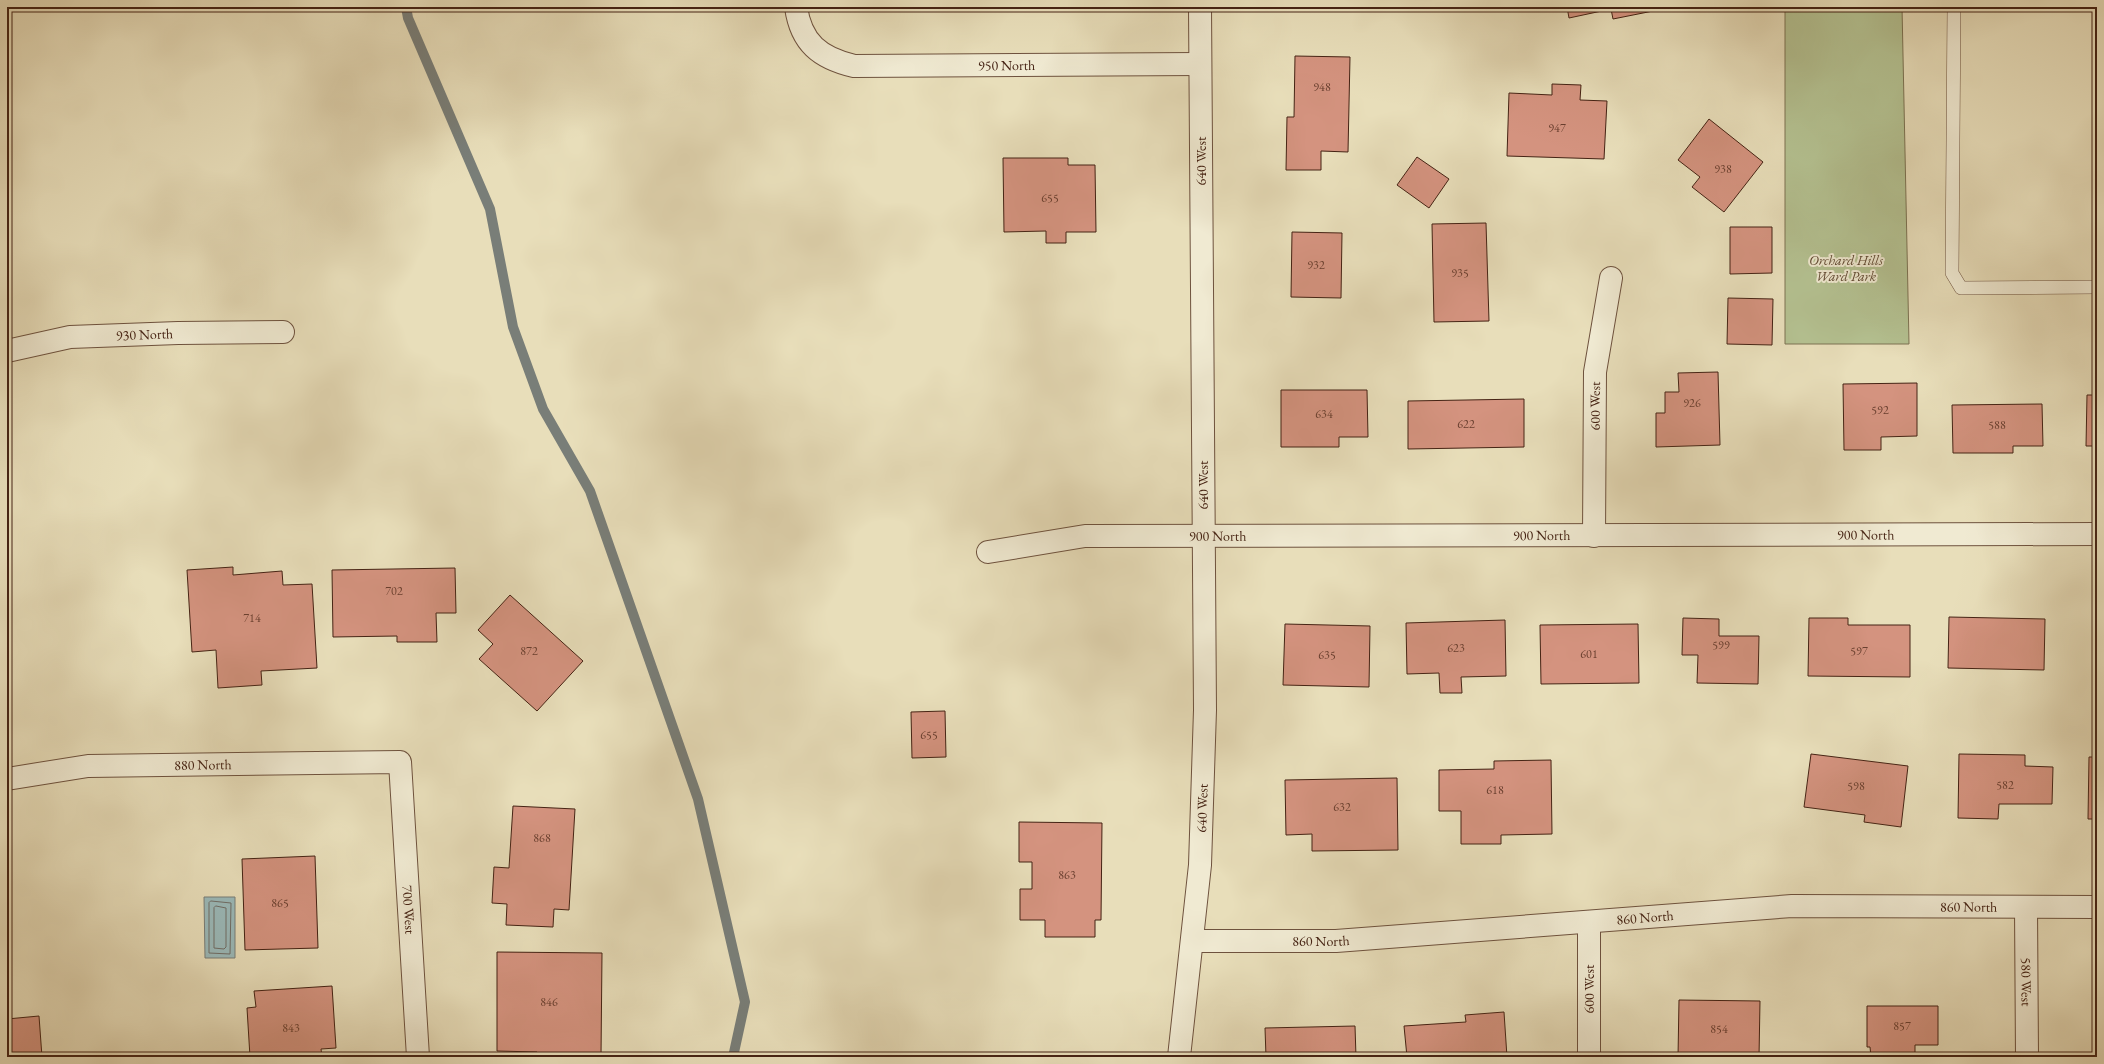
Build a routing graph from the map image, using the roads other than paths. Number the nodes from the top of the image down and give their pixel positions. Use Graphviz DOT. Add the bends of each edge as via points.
graph roads {
  1 [pos="796,7"];
  2 [pos="1200,7"];
  3 [pos="1954,7"];
  4 [pos="1200,64"];
  5 [pos="1611,278"];
  6 [pos="2097,287"];
  7 [pos="283,332"];
  8 [pos="7,352"];
  9 [pos="2097,534"];
  10 [pos="1594,536"];
  11 [pos="1203,537"];
  12 [pos="988,552"];
  13 [pos="400,762"];
  14 [pos="7,779"];
  15 [pos="2026,907"];
  16 [pos="2097,907"];
  17 [pos="1589,922"];
  18 [pos="1193,941"];
  19 [pos="418,1057"];
  20 [pos="1179,1057"];
  21 [pos="1589,1057"];
  22 [pos="2027,1057"];
  1 -- 4 [label="street, 950 North" via="800,26 817,50 834,62 854,66"];
  2 -- 4 [label="street, 640 West"];
  3 -- 6 [label="lane" via="1952,273 1961,288"];
  4 -- 11 [label="street, 640 West"];
  5 -- 10 [label="street, 600 West" via="1595,372"];
  7 -- 8 [label="street, 930 North" via="70,337"];
  9 -- 10 [label="street, 900 North"];
  10 -- 11 [label="street, 900 North"];
  11 -- 12 [label="street, 900 North" via="1085,536"];
  11 -- 18 [label="street, 640 West" via="1202,834"];
  13 -- 14 [label="street, 880 North" via="88,766"];
  13 -- 19 [label="street, 700 West"];
  15 -- 16 [label="street, 860 North"];
  15 -- 17 [label="street, 860 North" via="1792,906"];
  15 -- 22 [label="street, 580 West"];
  17 -- 18 [label="street, 860 North" via="1336,941"];
  17 -- 21 [label="street, 600 West"];
  18 -- 20 [label="street, 640 West"];
}
